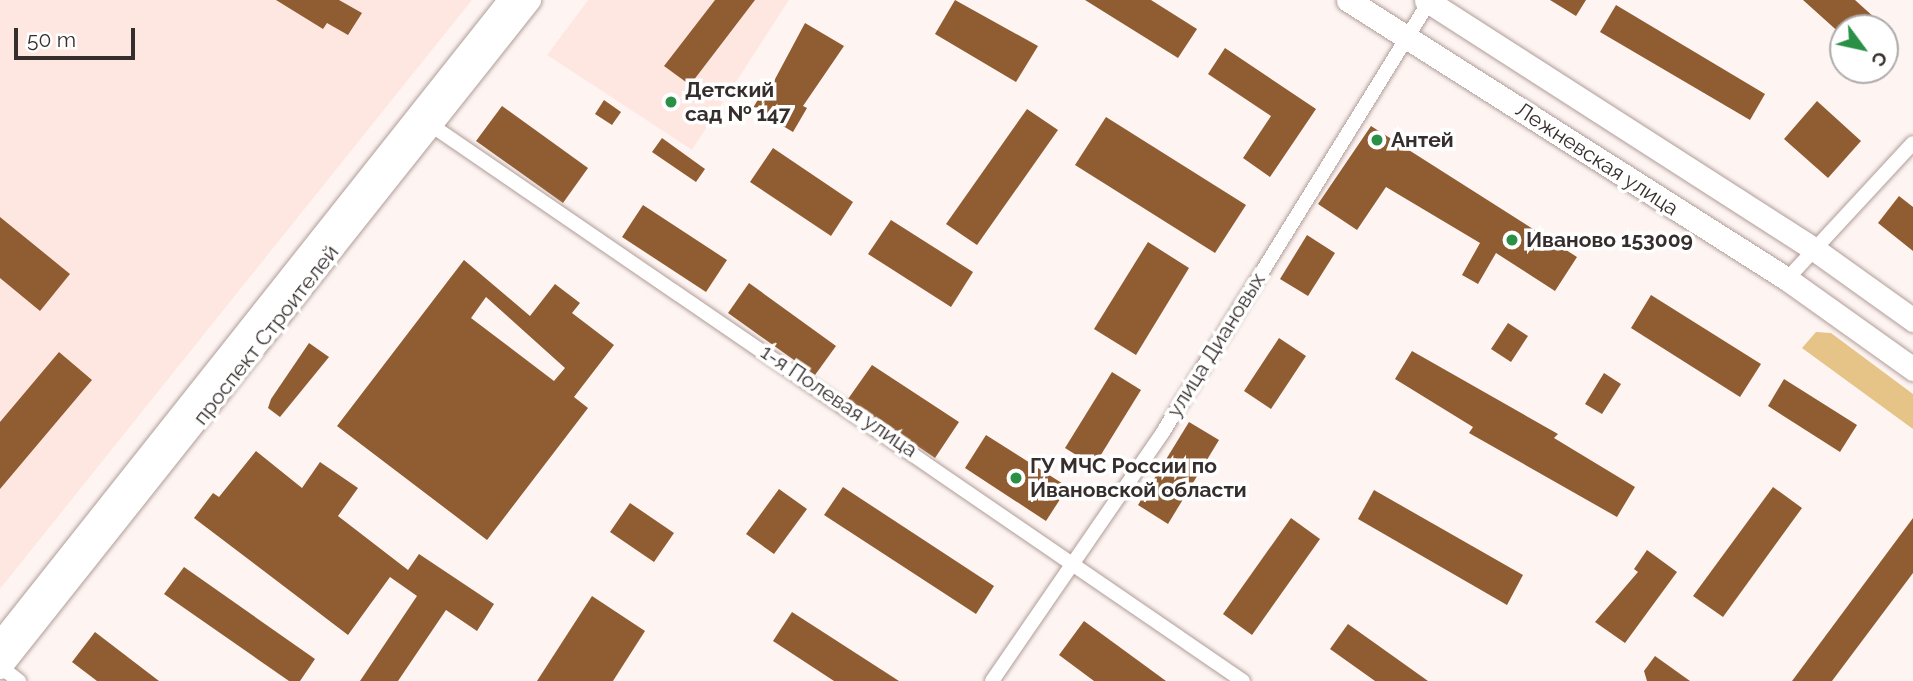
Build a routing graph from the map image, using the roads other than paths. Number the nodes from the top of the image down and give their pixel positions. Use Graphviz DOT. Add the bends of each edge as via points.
graph roads {
  1 [pos="508,0"];
  2 [pos="530,0"];
  3 [pos="1348,0"];
  4 [pos="1428,1"];
  5 [pos="1406,37"];
  6 [pos="424,120"];
  7 [pos="1913,143"];
  8 [pos="1814,249"];
  9 [pos="1787,279"];
  10 [pos="1913,320"];
  11 [pos="1913,369"];
  12 [pos="1074,562"];
  13 [pos="0,641"];
  14 [pos="1,668"];
  15 [pos="19,681"];
  16 [pos="992,681"];
  17 [pos="1243,681"];
  1 -- 6 [label="main road, проспект Строителей"];
  2 -- 6 [label="main road, проспект Строителей"];
  3 -- 5 [label="highway, Лежневская улица"];
  4 -- 5 [label="street, улица Диановых"];
  4 -- 8 [label="highway, Лежневская улица"];
  5 -- 9 [label="highway, Лежневская улица"];
  5 -- 12 [label="street, улица Диановых" via="1163,432"];
  6 -- 12 [label="street, 1-я Полевая улица"];
  6 -- 13 [label="main road, проспект Строителей"];
  6 -- 14 [label="main road, проспект Строителей"];
  7 -- 8 [label="street"];
  8 -- 9 [label="street"];
  8 -- 10 [label="highway, Лежневская улица"];
  9 -- 11 [label="highway, Лежневская улица"];
  12 -- 16 [label="street, улица Диановых"];
  12 -- 17 [label="street, 1-я Полевая улица"];
  14 -- 15 [label="street"];
}
